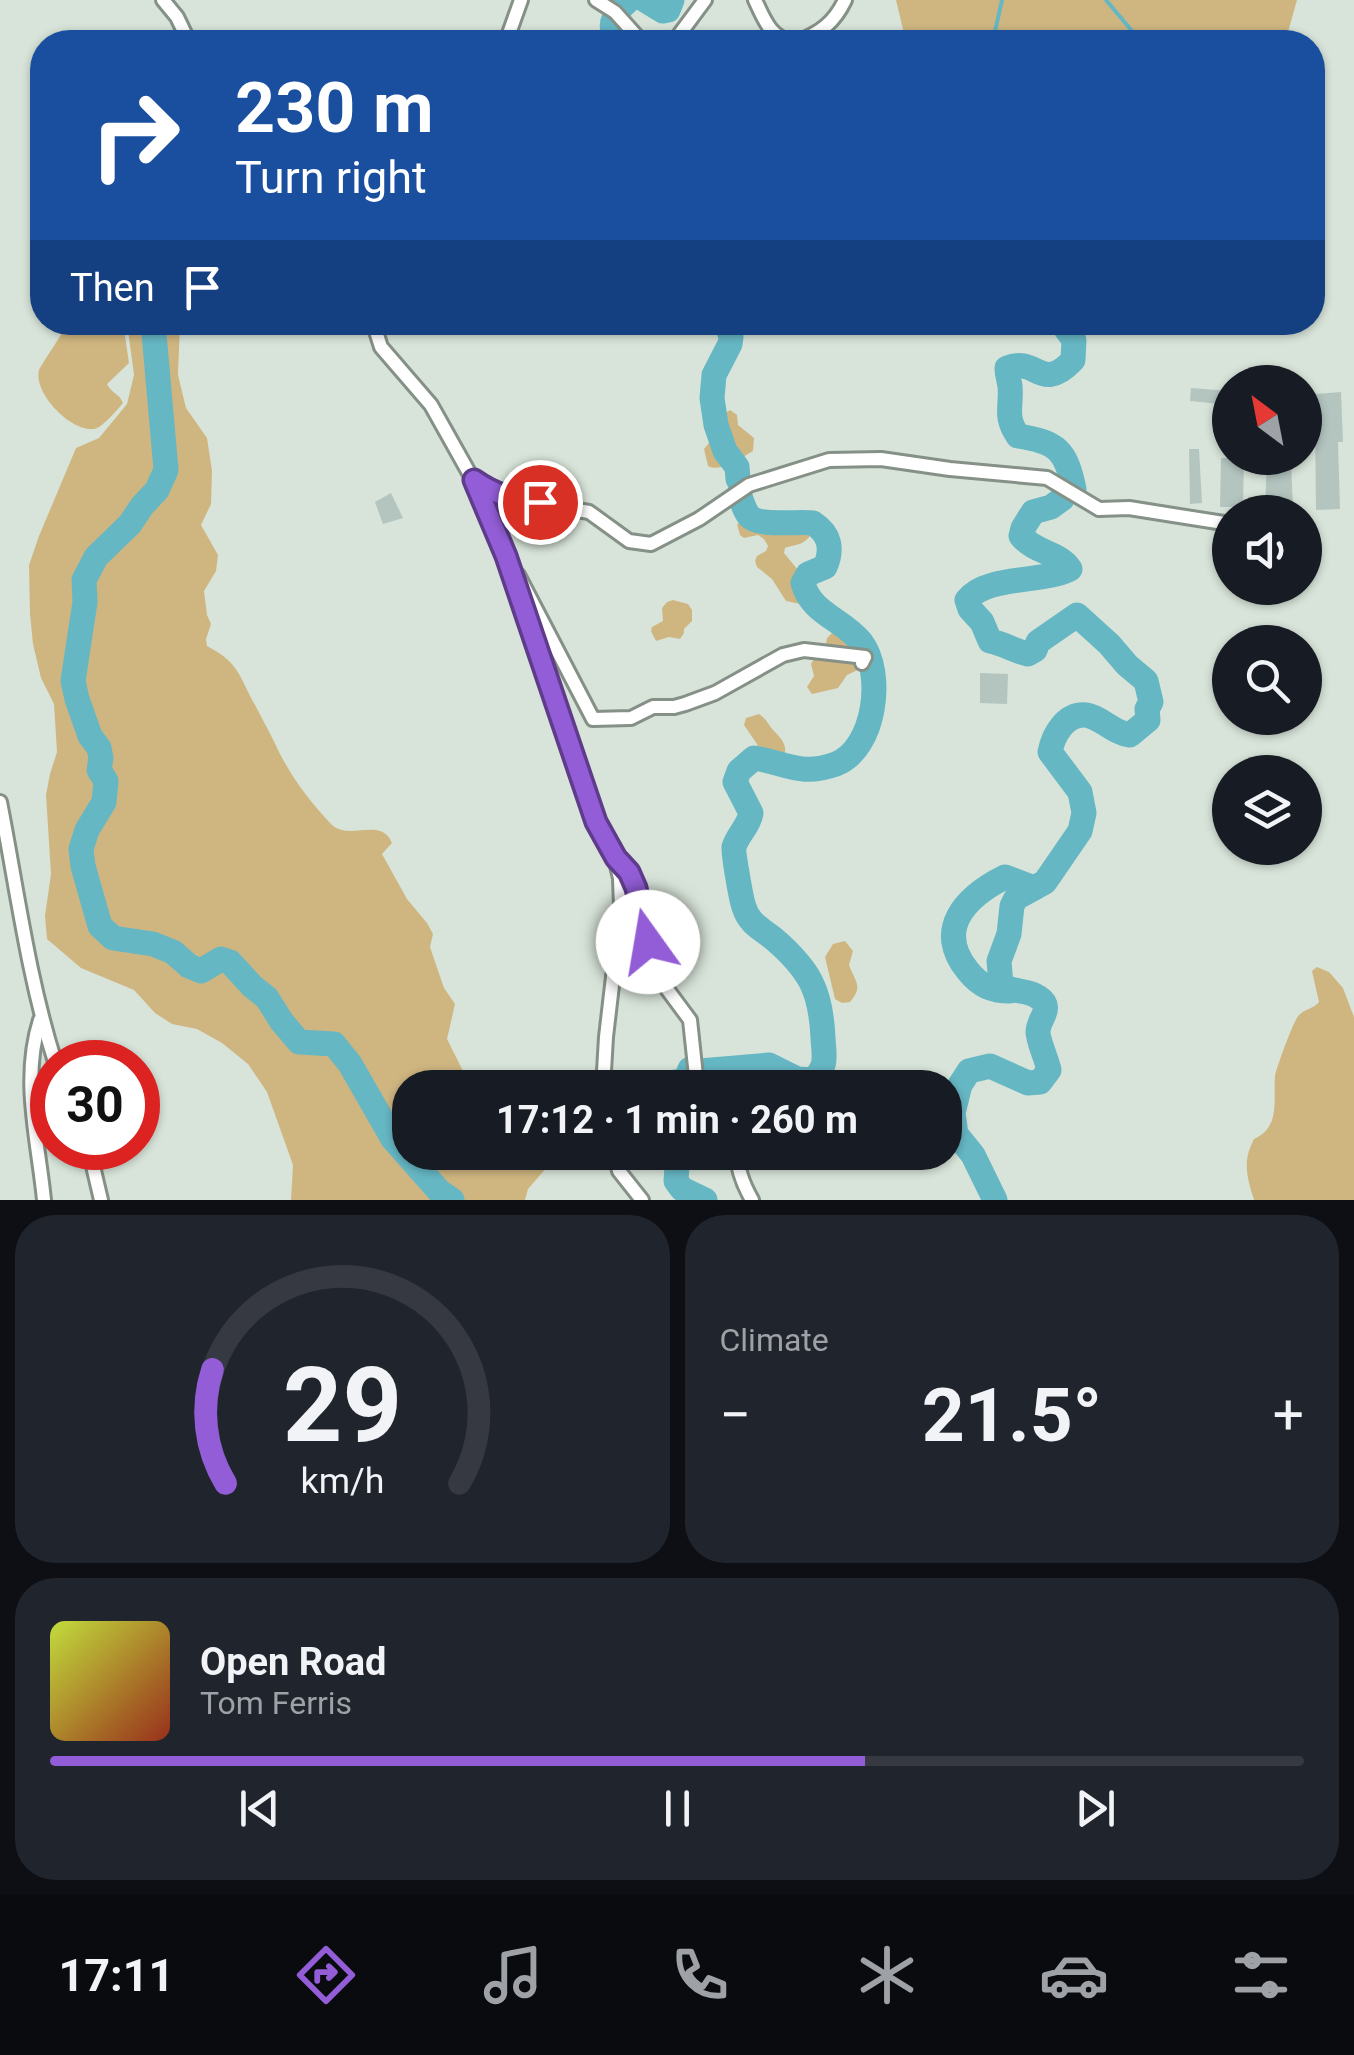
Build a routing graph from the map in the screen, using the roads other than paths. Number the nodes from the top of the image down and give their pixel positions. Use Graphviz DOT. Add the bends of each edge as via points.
graph roads {
  1 [pos="163,0"];
  2 [pos="521,0"];
  3 [pos="596,0"];
  4 [pos="705,0"];
  5 [pos="756,0"];
  6 [pos="845,0"];
  7 [pos="177,16"];
  8 [pos="183,30"];
  9 [pos="188,30"];
  10 [pos="510,30"];
  11 [pos="631,30"];
  12 [pos="683,30"];
  13 [pos="771,30"];
  14 [pos="821,30"];
  15 [pos="377,335"];
  16 [pos="474,480"];
  17 [pos="1212,521"];
  18 [pos="506,556"];
  19 [pos="862,663"];
  20 [pos="0,802"];
  21 [pos="616,858"];
  22 [pos="41,1018"];
  23 [pos="48,1040"];
  24 [pos="604,1070"];
  25 [pos="695,1070"];
  26 [pos="94,1170"];
  27 [pos="620,1170"];
  28 [pos="740,1170"];
  29 [pos="44,1200"];
  30 [pos="101,1200"];
  31 [pos="642,1200"];
  32 [pos="752,1200"];
  1 -- 7 [label="street"];
  2 -- 10 [label="street"];
  3 -- 11 [label="street"];
  4 -- 12 [label="street"];
  5 -- 13 [label="street"];
  6 -- 14 [label="street"];
  7 -- 8 [label="street"];
  7 -- 9 [label="street"];
  15 -- 16 [label="street" via="430,405"];
  16 -- 17 [label="street" via="511,500 588,512 629,541 651,544 749,485 828,460 881,459 1047,478 1099,509"];
  16 -- 18 [label="street"];
  18 -- 19 [label="street" via="593,719 685,704 804,650 865,657"];
  18 -- 21 [label="street" via="596,822"];
  20 -- 22 [label="street"];
  21 -- 24 [label="street" via="621,908"];
  21 -- 25 [label="street" via="636,888 654,966 690,1020"];
  22 -- 23 [label="street"];
  22 -- 29 [label="street" via="30,1082"];
  26 -- 30 [label="street"];
  27 -- 31 [label="street"];
  28 -- 32 [label="street"];
}
